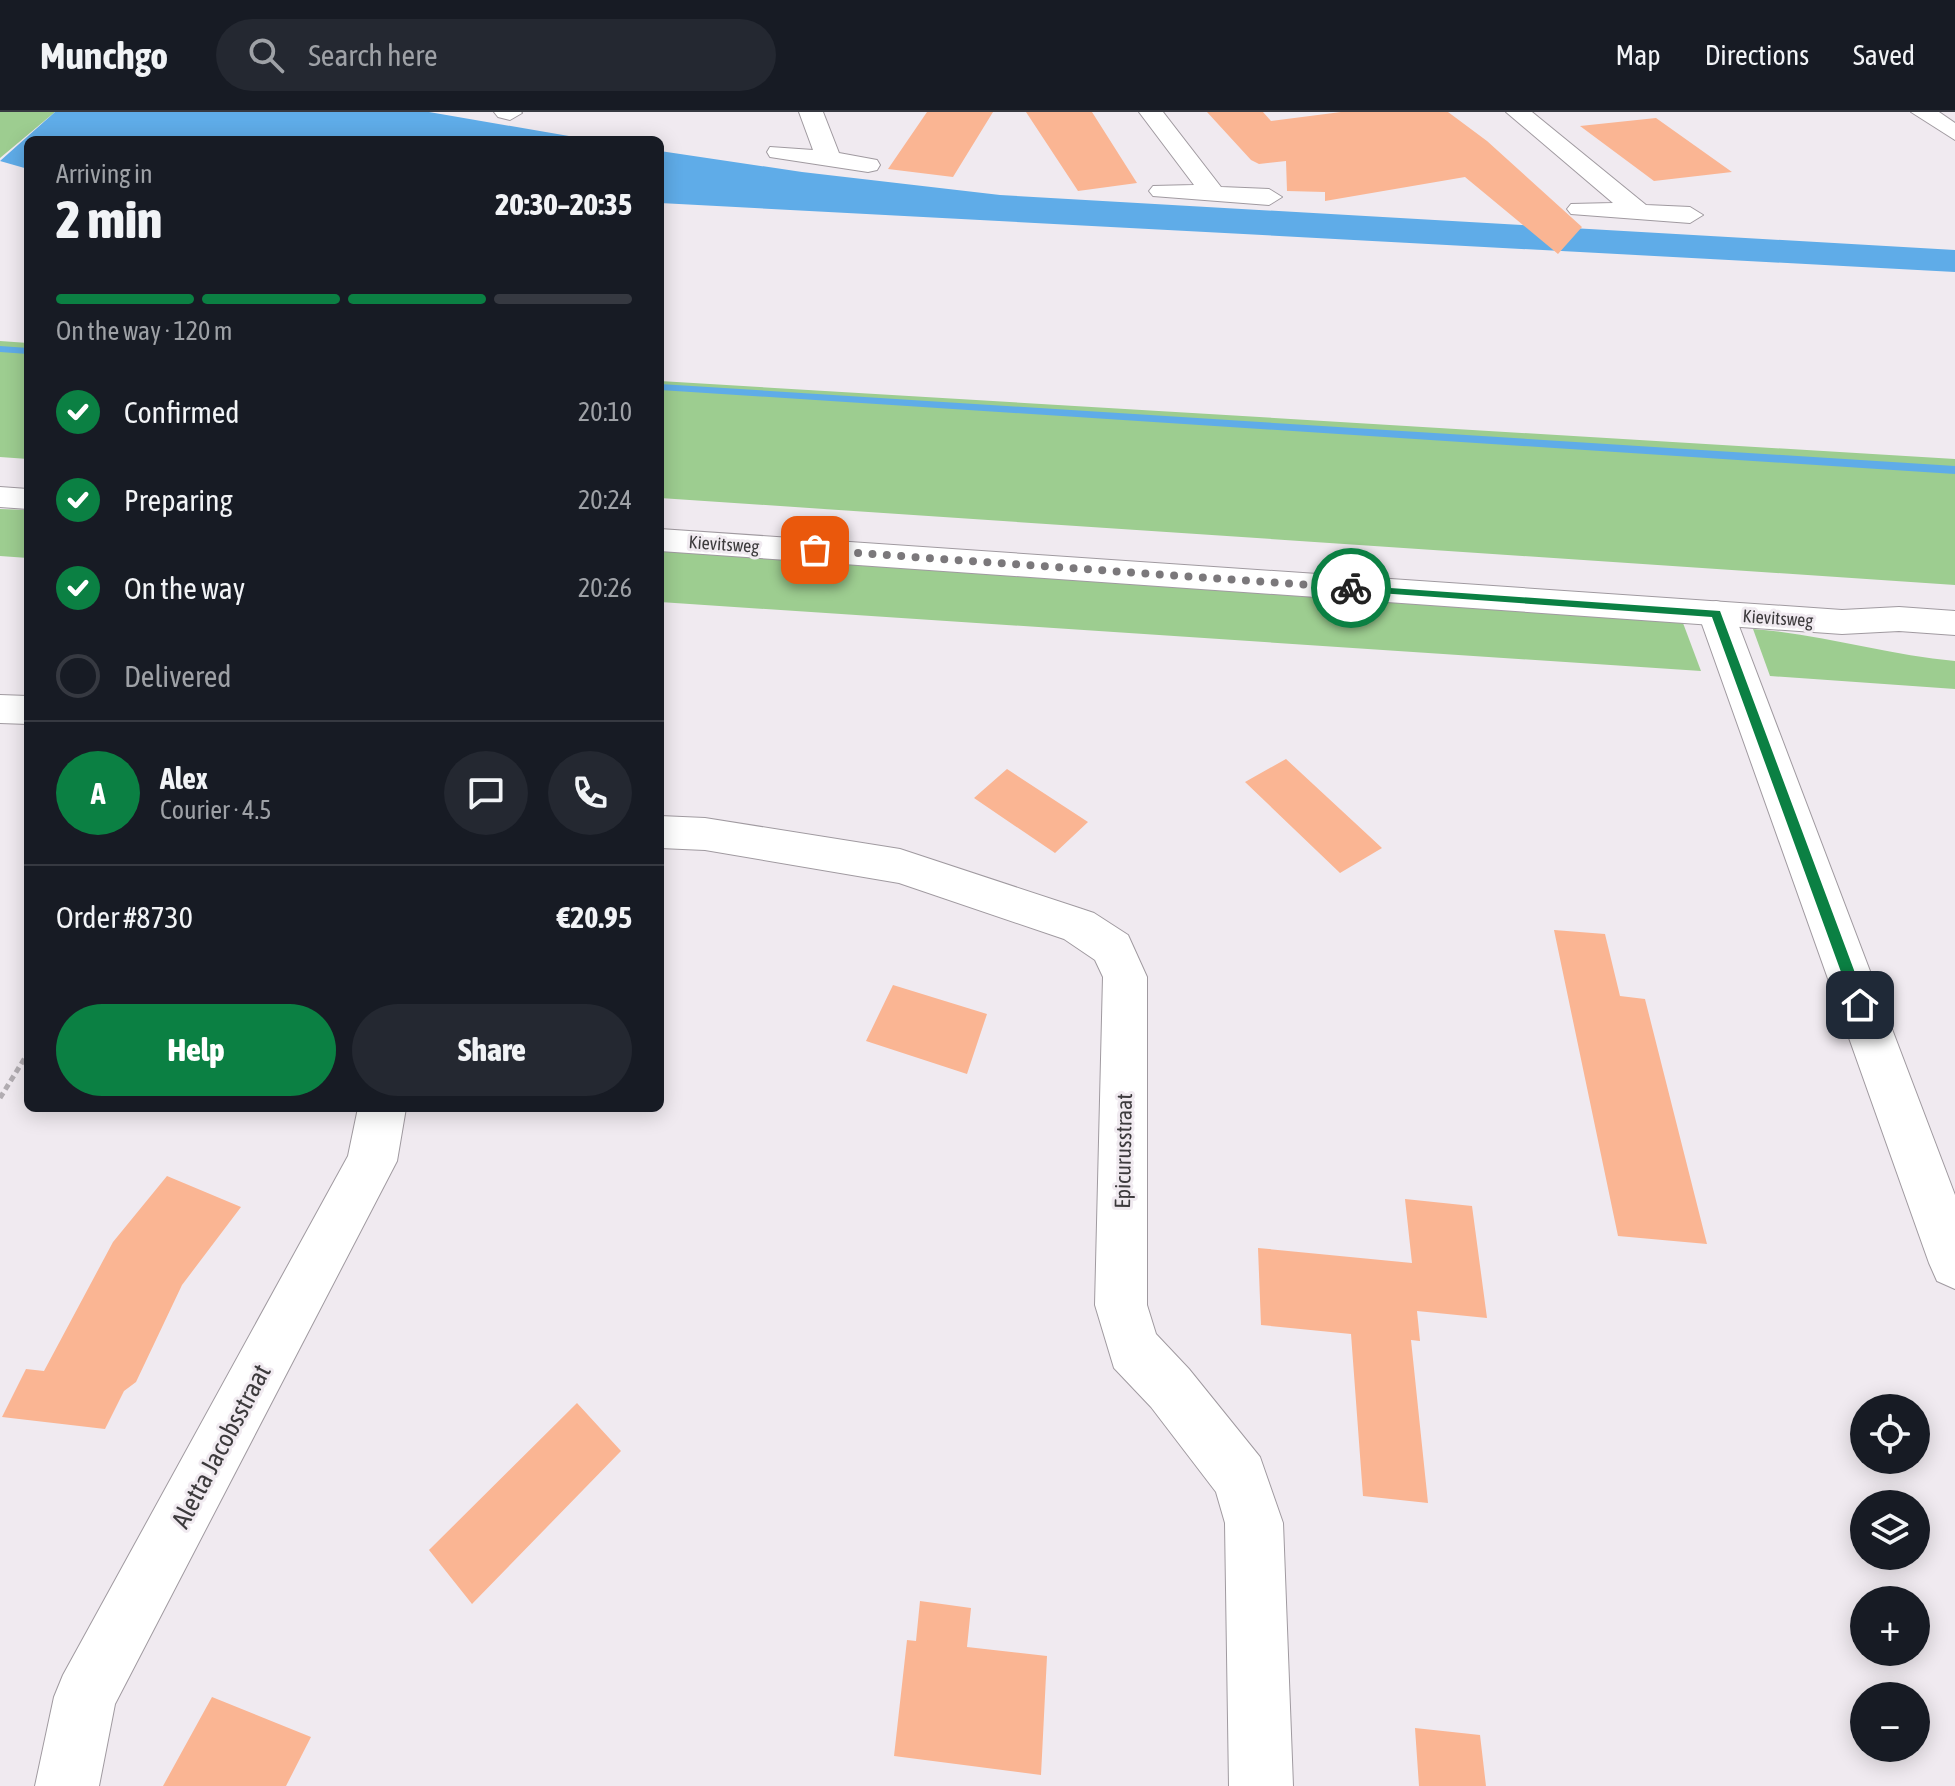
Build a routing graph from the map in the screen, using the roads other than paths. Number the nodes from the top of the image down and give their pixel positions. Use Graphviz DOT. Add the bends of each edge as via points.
graph roads {
  1 [pos="811,112"];
  2 [pos="1151,112"];
  3 [pos="1518,112"];
  4 [pos="1923,112"];
  5 [pos="1955,133"];
  6 [pos="779,152"];
  7 [pos="829,159"];
  8 [pos="868,165"];
  9 [pos="1162,191"];
  10 [pos="1214,194"];
  11 [pos="1269,197"];
  12 [pos="1580,209"];
  13 [pos="1639,212"];
  14 [pos="1690,215"];
  15 [pos="0,497"];
  16 [pos="24,499"];
  17 [pos="664,540"];
  18 [pos="1716,613"];
  19 [pos="1842,622"];
  20 [pos="1955,623"];
  21 [pos="1955,652"];
  22 [pos="0,709"];
  23 [pos="24,710"];
  24 [pos="664,832"];
  25 [pos="381,1112"];
  26 [pos="1955,1263"];
  27 [pos="67,1786"];
  28 [pos="1261,1786"];
  1 -- 7 [label="street"];
  2 -- 10 [label="street"];
  3 -- 13 [label="street"];
  4 -- 5 [label="street"];
  6 -- 7 [label="street"];
  7 -- 8 [label="street"];
  9 -- 10 [label="street"];
  10 -- 11 [label="street"];
  12 -- 13 [label="street"];
  13 -- 14 [label="street"];
  15 -- 16 [label="street"];
  17 -- 18 [label="street, Kievitsweg"];
  18 -- 19 [label="street, Kievitsweg"];
  18 -- 26 [label="street"];
  19 -- 20 [label="street, Kievitsweg"];
  19 -- 21 [label="street, Kievitsweg" via="1915,646"];
  22 -- 23 [label="street"];
  24 -- 28 [label="street, Epicurusstraat" via="705,834 900,866 1079,926 1112,948 1125,977 1121,1305 1133,1349 1240,1477 1254,1523"];
  25 -- 27 [label="street, Aletta Jacobsstraat" via="372,1161 85,1697"];
}
